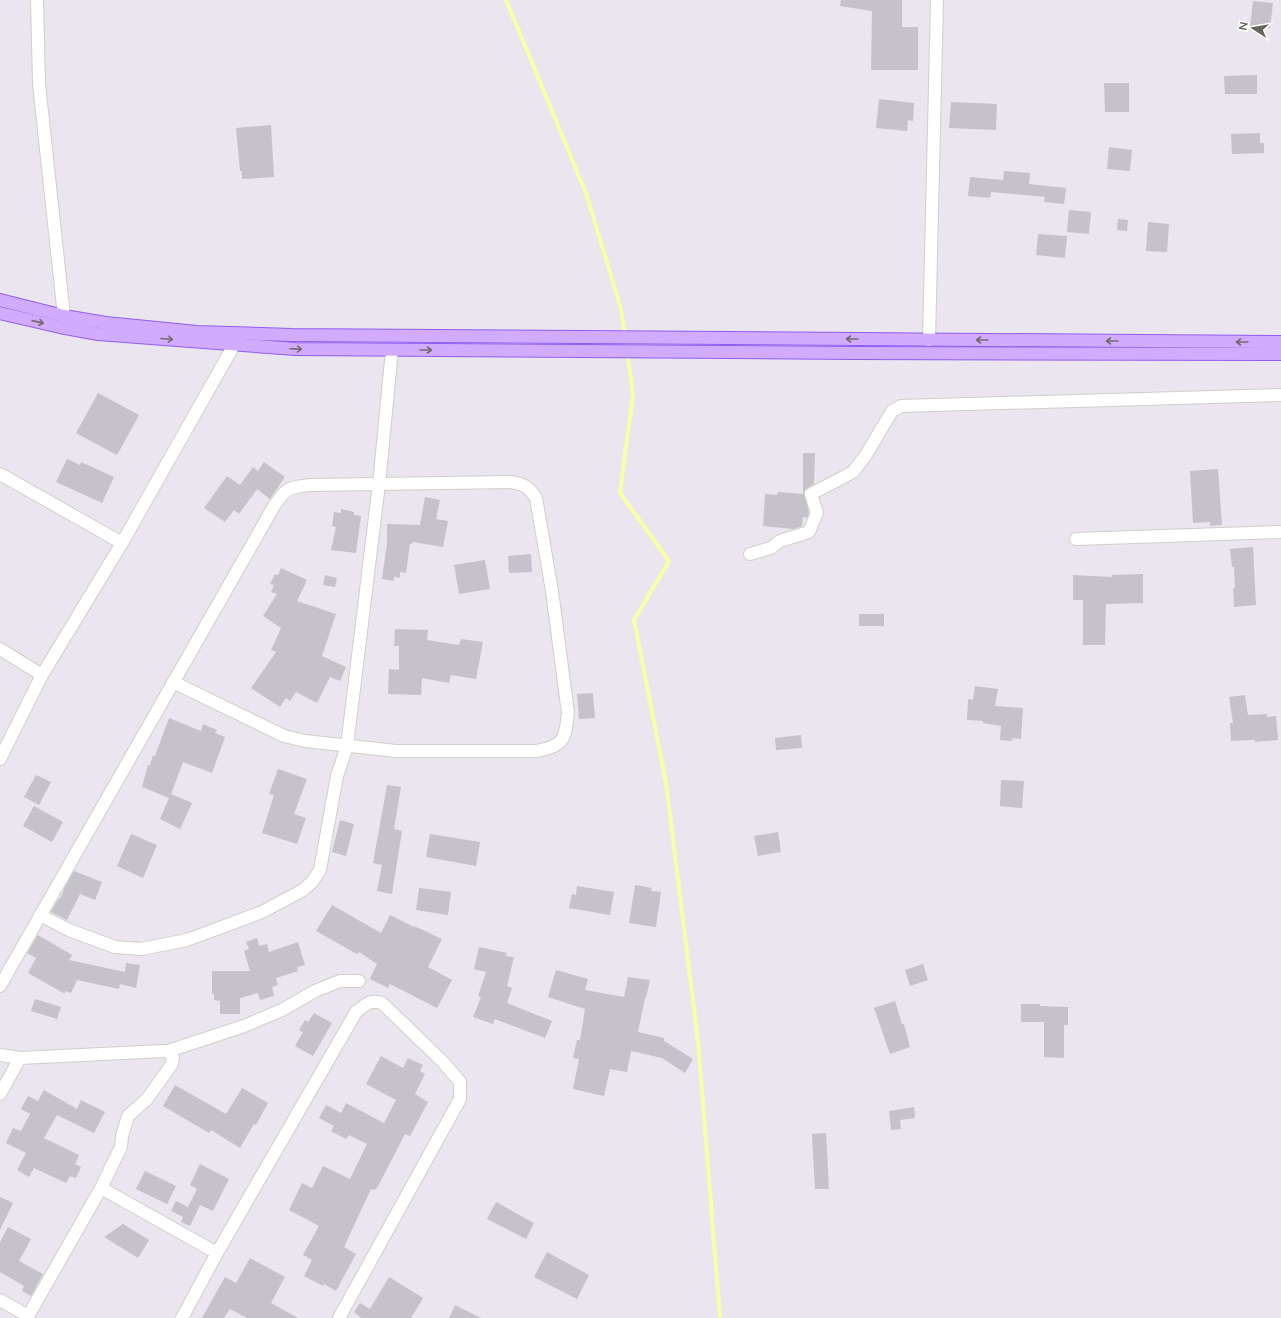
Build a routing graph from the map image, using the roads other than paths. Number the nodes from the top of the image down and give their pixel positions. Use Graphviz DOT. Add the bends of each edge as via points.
graph roads {
  1 [pos="37,0"];
  2 [pos="937,0"];
  3 [pos="0,300"];
  4 [pos="0,313"];
  5 [pos="64,316"];
  6 [pos="929,340"];
  7 [pos="1281,342"];
  8 [pos="234,345"];
  9 [pos="392,350"];
  10 [pos="1281,354"];
  11 [pos="1281,396"];
  12 [pos="0,474"];
  13 [pos="379,484"];
  14 [pos="1281,532"];
  15 [pos="1076,539"];
  16 [pos="122,544"];
  17 [pos="750,554"];
  18 [pos="0,648"];
  19 [pos="42,675"];
  20 [pos="173,682"];
  21 [pos="347,746"];
  22 [pos="0,759"];
  23 [pos="40,915"];
  24 [pos="359,981"];
  25 [pos="0,986"];
  26 [pos="168,1051"];
  27 [pos="0,1055"];
  28 [pos="20,1058"];
  29 [pos="0,1094"];
  30 [pos="101,1188"];
  31 [pos="217,1253"];
  32 [pos="0,1300"];
  33 [pos="27,1317"];
  34 [pos="182,1318"];
  35 [pos="339,1318"];
  1 -- 5 [label="street" via="39,84"];
  2 -- 6 [label="street"];
  3 -- 5 [label="main road"];
  4 -- 8 [label="main road, one-way" via="98,334"];
  6 -- 5 [label="main road, one-way" via="292,335 197,332"];
  7 -- 6 [label="main road, one-way"];
  8 -- 9 [label="main road, one-way" via="295,349"];
  8 -- 16 [label="street"];
  9 -- 10 [label="main road, one-way"];
  9 -- 13 [label="street"];
  11 -- 17 [label="street" via="901,406 892,411 853,472 811,494 817,513 809,532"];
  12 -- 16 [label="street"];
  13 -- 20 [label="street" via="310,485 292,487 282,494"];
  13 -- 21 [label="street"];
  13 -- 21 [label="street" via="510,482 529,487 536,498 552,592 568,713 566,731 562,741 551,748 536,751 396,751"];
  14 -- 15 [label="street"];
  16 -- 19 [label="street"];
  18 -- 19 [label="street"];
  19 -- 22 [label="street"];
  20 -- 21 [label="street" via="284,736"];
  20 -- 23 [label="street"];
  21 -- 23 [label="street" via="337,776 320,870 303,890 262,912 187,940 141,948 115,946 69,930"];
  23 -- 25 [label="street"];
  24 -- 26 [label="street" via="340,982 315,991 282,1010 244,1026"];
  26 -- 28 [label="street"];
  26 -- 30 [label="street" via="173,1058 172,1064 146,1099 128,1116 121,1147"];
  27 -- 28 [label="street"];
  28 -- 29 [label="street"];
  30 -- 31 [label="street"];
  30 -- 33 [label="street"];
  31 -- 34 [label="street"];
  31 -- 35 [label="street" via="356,1012 368,1002 375,1000 382,1003 460,1082 460,1099"];
  32 -- 33 [label="street"];
}
